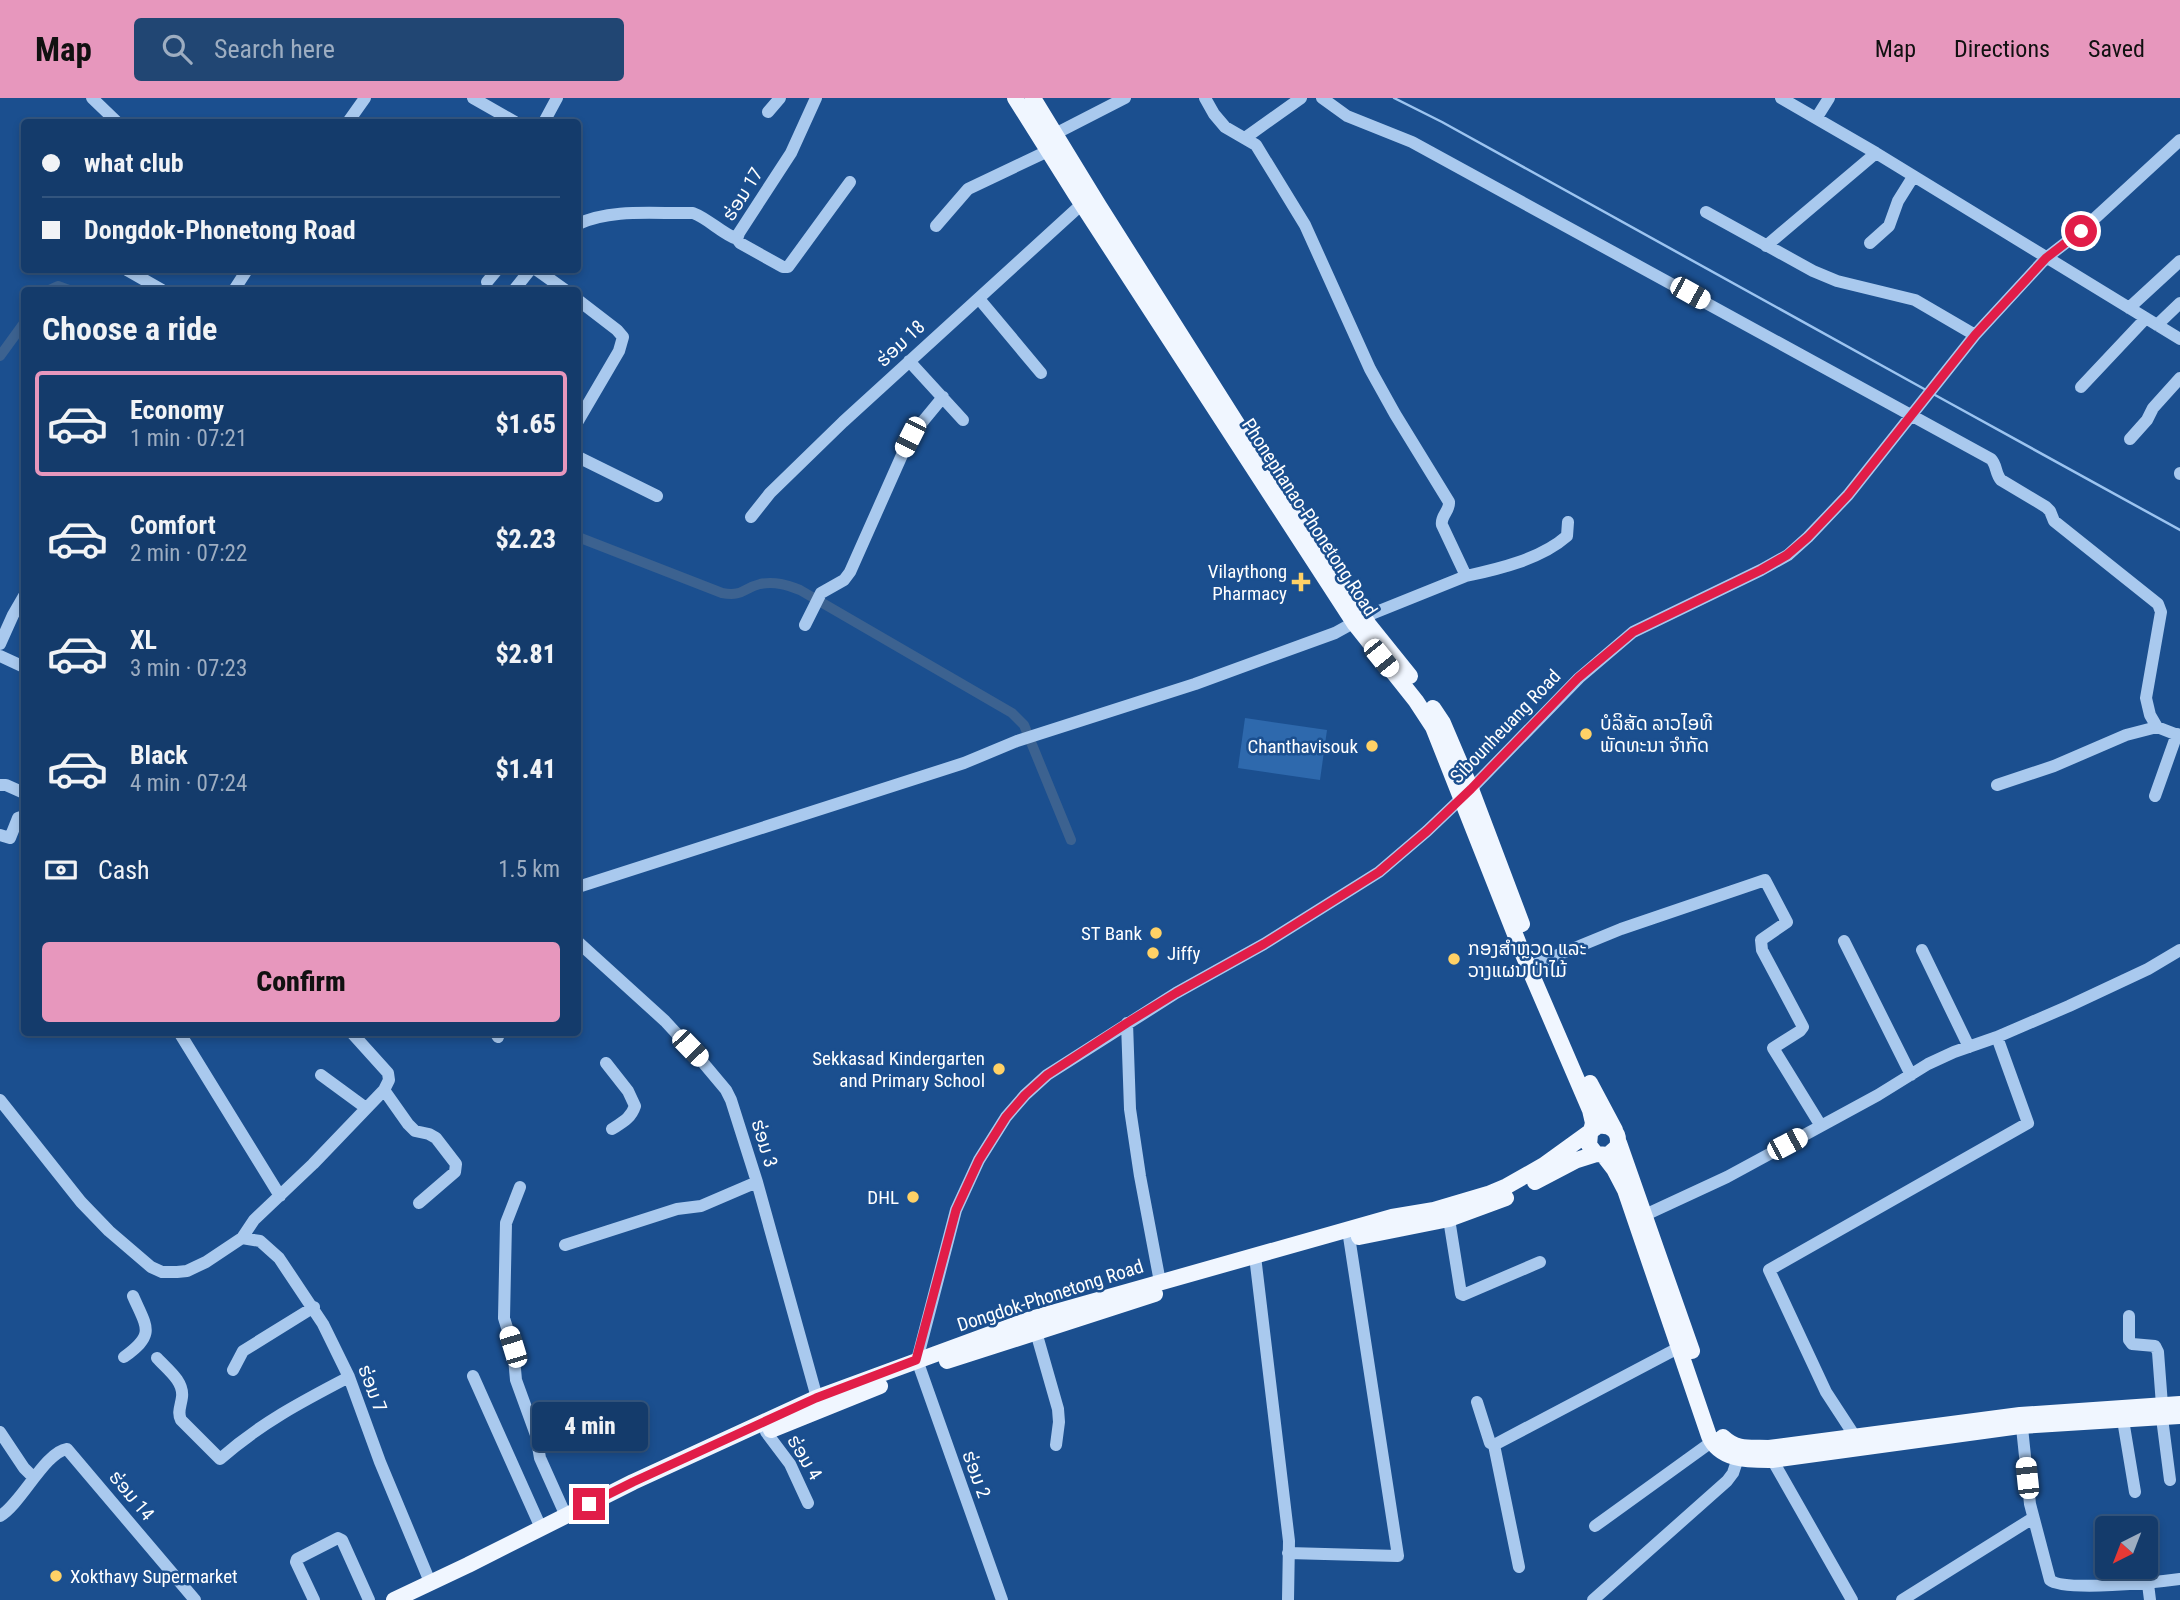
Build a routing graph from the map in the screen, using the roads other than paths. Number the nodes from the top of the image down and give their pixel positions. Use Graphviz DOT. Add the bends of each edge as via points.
graph roads {
  1 [pos="92,98"];
  2 [pos="365,98"];
  3 [pos="473,98"];
  4 [pos="557,98"];
  5 [pos="780,98"];
  6 [pos="816,98"];
  7 [pos="1016,98"];
  8 [pos="1033,98"];
  9 [pos="1125,98"];
  10 [pos="1205,98"];
  11 [pos="1301,98"];
  12 [pos="1322,98"];
  13 [pos="1780,98"];
  14 [pos="1829,98"];
  15 [pos="768,112"];
  16 [pos="1817,117"];
  17 [pos="114,119"];
  18 [pos="350,119"];
  19 [pos="510,119"];
  20 [pos="546,119"];
  21 [pos="1245,138"];
  22 [pos="2180,140"];
  23 [pos="1048,142"];
  24 [pos="1876,153"];
  25 [pos="1913,177"];
  26 [pos="850,181"];
  27 [pos="1082,204"];
  28 [pos="1706,212"];
  29 [pos="581,223"];
  30 [pos="936,226"];
  31 [pos="737,239"];
  32 [pos="1870,243"];
  33 [pos="1766,246"];
  34 [pos="2046,258"];
  35 [pos="2180,261"];
  36 [pos="132,273"];
  37 [pos="494,273"];
  38 [pos="528,273"];
  39 [pos="541,273"];
  40 [pos="487,282"];
  41 [pos="157,287"];
  42 [pos="516,287"];
  43 [pos="561,287"];
  44 [pos="979,300"];
  45 [pos="581,302"];
  46 [pos="2180,303"];
  47 [pos="2129,308"];
  48 [pos="2151,321"];
  49 [pos="1975,335"];
  50 [pos="2180,340"];
  51 [pos="909,361"];
  52 [pos="1041,373"];
  53 [pos="2180,378"];
  54 [pos="2081,387"];
  55 [pos="943,397"];
  56 [pos="1914,413"];
  57 [pos="581,416"];
  58 [pos="963,419"];
  59 [pos="2130,439"];
  60 [pos="581,458"];
  61 [pos="657,496"];
  62 [pos="751,517"];
  63 [pos="1568,522"];
  64 [pos="1466,576"];
  65 [pos="21,601"];
  66 [pos="1359,620"];
  67 [pos="805,625"];
  68 [pos="0,644"];
  69 [pos="0,656"];
  70 [pos="21,666"];
  71 [pos="2157,727"];
  72 [pos="2178,735"];
  73 [pos="0,785"];
  74 [pos="1997,785"];
  75 [pos="21,792"];
  76 [pos="1466,794"];
  77 [pos="2155,796"];
  78 [pos="21,817"];
  79 [pos="0,835"];
  80 [pos="581,886"];
  81 [pos="1844,941"];
  82 [pos="581,945"];
  83 [pos="1922,950"];
  84 [pos="2180,950"];
  85 [pos="1530,954"];
  86 [pos="1127,1023"];
  87 [pos="181,1036"];
  88 [pos="354,1036"];
  89 [pos="1997,1037"];
  90 [pos="1969,1047"];
  91 [pos="606,1063"];
  92 [pos="321,1075"];
  93 [pos="1911,1075"];
  94 [pos="384,1090"];
  95 [pos="0,1100"];
  96 [pos="366,1108"];
  97 [pos="1821,1126"];
  98 [pos="612,1129"];
  99 [pos="1590,1133"];
  100 [pos="1617,1137"];
  101 [pos="1600,1155"];
  102 [pos="1545,1171"];
  103 [pos="757,1182"];
  104 [pos="520,1187"];
  105 [pos="280,1196"];
  106 [pos="419,1203"];
  107 [pos="1645,1215"];
  108 [pos="1448,1219"];
  109 [pos="1349,1235"];
  110 [pos="242,1238"];
  111 [pos="565,1245"];
  112 [pos="1256,1261"];
  113 [pos="1540,1262"];
  114 [pos="1160,1282"];
  115 [pos="133,1296"];
  116 [pos="314,1307"];
  117 [pos="2129,1316"];
  118 [pos="1036,1332"];
  119 [pos="1679,1347"];
  120 [pos="124,1357"];
  121 [pos="157,1358"];
  122 [pos="918,1365"];
  123 [pos="233,1370"];
  124 [pos="473,1376"];
  125 [pos="349,1377"];
  126 [pos="1477,1402"];
  127 [pos="818,1404"];
  128 [pos="2180,1404"];
  129 [pos="2162,1411"];
  130 [pos="2180,1416"];
  131 [pos="2123,1420"];
  132 [pos="2021,1421"];
  133 [pos="0,1432"];
  134 [pos="766,1432"];
  135 [pos="1856,1438"];
  136 [pos="1716,1439"];
  137 [pos="1494,1445"];
  138 [pos="1056,1446"];
  139 [pos="1769,1454"];
  140 [pos="1738,1458"];
  141 [pos="34,1478"];
  142 [pos="2170,1480"];
  143 [pos="2135,1492"];
  144 [pos="808,1503"];
  145 [pos="0,1516"];
  146 [pos="566,1516"];
  147 [pos="2033,1518"];
  148 [pos="1595,1526"];
  149 [pos="541,1528"];
  150 [pos="1289,1553"];
  151 [pos="1520,1567"];
  152 [pos="2180,1579"];
  153 [pos="430,1582"];
  154 [pos="2147,1584"];
  155 [pos="195,1600"];
  156 [pos="314,1600"];
  157 [pos="369,1600"];
  158 [pos="394,1600"];
  159 [pos="413,1600"];
  160 [pos="1002,1600"];
  161 [pos="1288,1600"];
  162 [pos="1593,1600"];
  163 [pos="1852,1600"];
  164 [pos="1902,1600"];
  165 [pos="2150,1600"];
  1 -- 17 [label="street"];
  2 -- 18 [label="street"];
  3 -- 19 [label="street"];
  4 -- 20 [label="street"];
  5 -- 15 [label="street"];
  6 -- 31 [label="street, ຮ່ອມ 17" via="792,153"];
  7 -- 23 [label="main road, Phonephanao-Phonetong Road"];
  8 -- 23 [label="main road, Phonephanao-Phonetong Road"];
  9 -- 23 [label="street"];
  10 -- 21 [label="street" via="1225,127"];
  11 -- 21 [label="street"];
  12 -- 56 [label="street" via="1347,116 1412,142"];
  13 -- 16 [label="street"];
  14 -- 16 [label="street"];
  16 -- 24 [label="street"];
  21 -- 64 [label="street" via="1256,145 1305,225 1370,369 1449,502 1442,525"];
  22 -- 34 [label="street, Sibounheuang Road"];
  23 -- 27 [label="main road, Phonephanao-Phonetong Road"];
  23 -- 30 [label="street" via="968,190"];
  23 -- 66 [label="main road, Phonephanao-Phonetong Road" via="1241,430"];
  24 -- 25 [label="street"];
  24 -- 33 [label="street"];
  25 -- 32 [label="street" via="1889,226"];
  25 -- 34 [label="street"];
  26 -- 31 [label="street, ຮ່ອມ 17" via="788,267"];
  27 -- 44 [label="street, ຮ່ອມ 18"];
  27 -- 66 [label="main road, Phonephanao-Phonetong Road"];
  28 -- 33 [label="street"];
  29 -- 31 [label="street" via="613,215 693,213"];
  33 -- 49 [label="street" via="1837,281 1915,300"];
  34 -- 47 [label="street"];
  34 -- 49 [label="street, Sibounheuang Road"];
  35 -- 47 [label="street"];
  36 -- 41 [label="street"];
  37 -- 40 [label="street"];
  38 -- 42 [label="street"];
  39 -- 43 [label="street"];
  44 -- 51 [label="street, ຮ່ອມ 18"];
  44 -- 52 [label="street"];
  45 -- 57 [label="street" via="623,337"];
  46 -- 48 [label="street"];
  47 -- 48 [label="street"];
  48 -- 50 [label="street"];
  48 -- 54 [label="street"];
  49 -- 56 [label="street, Sibounheuang Road"];
  51 -- 55 [label="street"];
  51 -- 62 [label="street, ຮ່ອມ 18"];
  53 -- 59 [label="street"];
  55 -- 58 [label="street"];
  55 -- 67 [label="street" via="910,437 850,572 821,593"];
  56 -- 71 [label="street" via="1991,459 2001,480 2046,507 2054,521 2158,604 2161,612 2147,698"];
  56 -- 76 [label="street, Sibounheuang Road" via="1848,495 1787,555 1633,632 1578,678"];
  60 -- 61 [label="street"];
  63 -- 64 [label="street" via="1567,536 1557,545 1499,569"];
  64 -- 66 [label="street"];
  65 -- 68 [label="street"];
  66 -- 76 [label="main road, Phonephanao-Phonetong Road" via="1426,697"];
  66 -- 80 [label="street" via="1195,684 1017,741 964,763"];
  69 -- 70 [label="street"];
  71 -- 72 [label="street"];
  71 -- 74 [label="street"];
  72 -- 77 [label="street"];
  73 -- 75 [label="street"];
  76 -- 85 [label="main road, Phonephanao-Phonetong Road"];
  76 -- 86 [label="street, Sibounheuang Road" via="1379,872"];
  78 -- 79 [label="street" via="10,838"];
  81 -- 93 [label="street"];
  82 -- 103 [label="street, ຮ່ອມ 3" via="665,1021 726,1090"];
  83 -- 90 [label="street"];
  84 -- 89 [label="street"];
  85 -- 97 [label="street" via="1765,880 1787,922 1761,940 1762,950 1803,1027 1773,1048"];
  85 -- 99 [label="main road, Phonephanao-Phonetong Road" via="1590,1110"];
  85 -- 100 [label="main road, Phonephanao-Phonetong Road"];
  86 -- 114 [label="street" via="1130,1109"];
  86 -- 122 [label="street, Sibounheuang Road" via="1047,1075 1025,1095 979,1160 956,1210"];
  87 -- 105 [label="street"];
  88 -- 94 [label="street" via="388,1073"];
  89 -- 90 [label="street"];
  89 -- 135 [label="street" via="2028,1124 1769,1270 1826,1392"];
  90 -- 93 [label="street"];
  91 -- 98 [label="street" via="635,1106 633,1114"];
  92 -- 96 [label="street"];
  93 -- 97 [label="street"];
  94 -- 96 [label="street"];
  94 -- 106 [label="street" via="415,1131 436,1138 457,1164 456,1172"];
  95 -- 110 [label="street" via="81,1202 151,1267 162,1272 187,1270"];
  96 -- 105 [label="street"];
  97 -- 107 [label="street"];
  99 -- 100 [label="main road" via="1604,1125"];
  99 -- 101 [label="main road" via="1589,1145"];
  99 -- 102 [label="main road"];
  100 -- 101 [label="main road" via="1615,1151"];
  100 -- 107 [label="main road, Phonephanao-Phonetong Road"];
  101 -- 102 [label="main road"];
  101 -- 119 [label="main road" via="1625,1190"];
  102 -- 108 [label="main road, Dongdok-Phonetong Road" via="1508,1197"];
  102 -- 109 [label="main road, Dongdok-Phonetong Road" via="1488,1194 1392,1217"];
  103 -- 111 [label="street" via="701,1206 677,1209"];
  103 -- 127 [label="street, ຮ່ອມ 3"];
  104 -- 146 [label="street" via="506,1223 504,1318 516,1380 540,1458"];
  105 -- 110 [label="street"];
  107 -- 136 [label="main road, Phonephanao-Phonetong Road"];
  108 -- 109 [label="main road, Dongdok-Phonetong Road"];
  108 -- 113 [label="street" via="1463,1295"];
  109 -- 112 [label="main road, Dongdok-Phonetong Road"];
  109 -- 150 [label="street" via="1398,1556"];
  110 -- 116 [label="street, ຮ່ອມ 7" via="260,1241 271,1249"];
  112 -- 114 [label="main road, Dongdok-Phonetong Road"];
  112 -- 118 [label="main road, Dongdok-Phonetong Road"];
  112 -- 150 [label="street"];
  114 -- 122 [label="main road, Dongdok-Phonetong Road" via="1031,1319"];
  115 -- 120 [label="street" via="147,1332 139,1346"];
  116 -- 123 [label="street" via="243,1351"];
  116 -- 125 [label="street, ຮ່ອມ 7"];
  117 -- 129 [label="street" via="2132,1344 2155,1346 2158,1352"];
  118 -- 122 [label="main road, Dongdok-Phonetong Road"];
  118 -- 138 [label="street" via="1058,1409"];
  119 -- 136 [label="main road"];
  119 -- 137 [label="street"];
  121 -- 125 [label="street" via="181,1384 181,1420 220,1459 271,1419"];
  122 -- 127 [label="main road, Dongdok-Phonetong Road"];
  122 -- 160 [label="street, ຮ່ອມ 2"];
  124 -- 149 [label="street"];
  125 -- 153 [label="street, ຮ່ອມ 7"];
  126 -- 137 [label="street"];
  127 -- 134 [label="main road, Dongdok-Phonetong Road"];
  127 -- 146 [label="main road, Dongdok-Phonetong Road" via="633,1482"];
  128 -- 129 [label="main road"];
  129 -- 130 [label="main road"];
  129 -- 131 [label="main road"];
  129 -- 132 [label="main road"];
  129 -- 142 [label="street"];
  131 -- 132 [label="main road"];
  131 -- 143 [label="street"];
  132 -- 135 [label="main road"];
  132 -- 139 [label="main road"];
  132 -- 147 [label="street"];
  133 -- 141 [label="street"];
  134 -- 144 [label="street, ຮ່ອມ 4" via="790,1464"];
  134 -- 159 [label="main road, Dongdok-Phonetong Road"];
  135 -- 139 [label="main road"];
  136 -- 139 [label="main road"];
  136 -- 140 [label="main road" via="1726,1454"];
  136 -- 148 [label="street"];
  137 -- 151 [label="street"];
  139 -- 140 [label="main road"];
  139 -- 163 [label="street"];
  140 -- 162 [label="street" via="1727,1481"];
  141 -- 145 [label="street"];
  141 -- 155 [label="street, ຮ່ອມ 14" via="61,1450 70,1450"];
  146 -- 149 [label="main road, Dongdok-Phonetong Road"];
  147 -- 154 [label="street" via="2053,1584"];
  147 -- 164 [label="street"];
  149 -- 153 [label="main road, Dongdok-Phonetong Road"];
  150 -- 161 [label="street"];
  152 -- 154 [label="street"];
  153 -- 158 [label="main road, Dongdok-Phonetong Road"];
  154 -- 165 [label="street"];
  156 -- 157 [label="street" via="297,1559 338,1538"];
}
